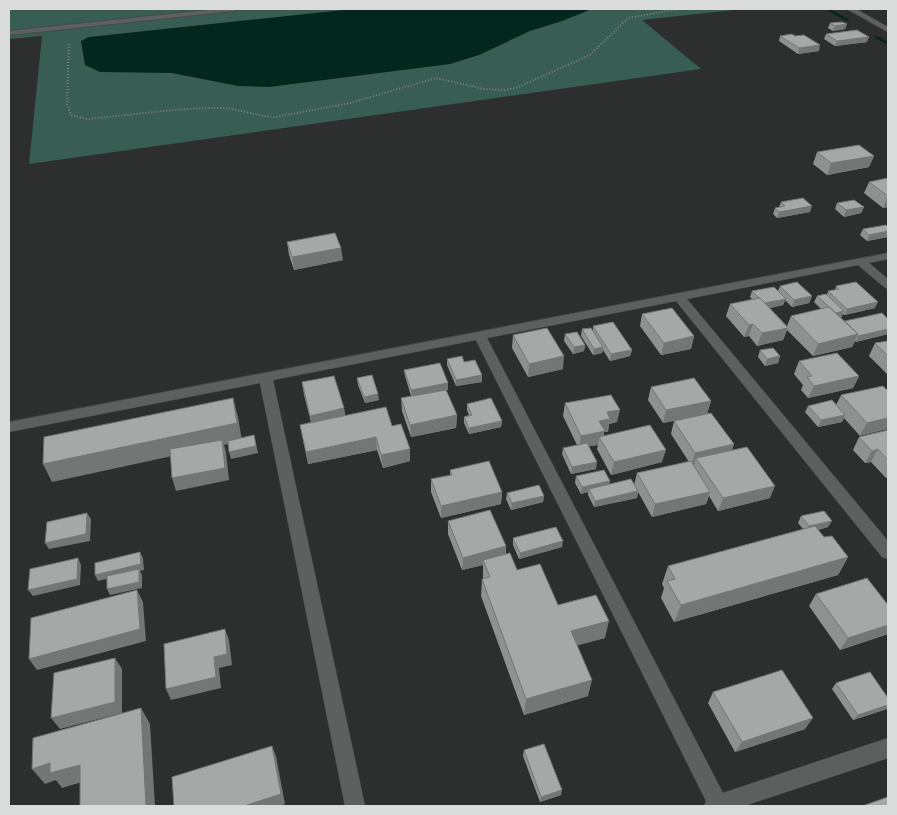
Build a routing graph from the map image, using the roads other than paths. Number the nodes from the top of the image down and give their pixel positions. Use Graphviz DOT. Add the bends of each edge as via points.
graph roads {
  1 [pos="234,9"];
  2 [pos="851,9"];
  3 [pos="888,30"];
  4 [pos="9,33"];
  5 [pos="888,256"];
  6 [pos="861,262"];
  7 [pos="888,285"];
  8 [pos="680,298"];
  9 [pos="480,336"];
  10 [pos="266,378"];
  11 [pos="9,427"];
  12 [pos="888,552"];
  13 [pos="888,748"];
  14 [pos="356,806"];
  15 [pos="717,806"];
  1 -- 4 [label="lane"];
  2 -- 3 [label="street"];
  5 -- 6 [label="street"];
  6 -- 7 [label="street"];
  6 -- 8 [label="street"];
  8 -- 9 [label="street"];
  8 -- 12 [label="street"];
  9 -- 10 [label="street"];
  9 -- 15 [label="street"];
  10 -- 11 [label="street"];
  10 -- 14 [label="street"];
  13 -- 15 [label="street"];
}
